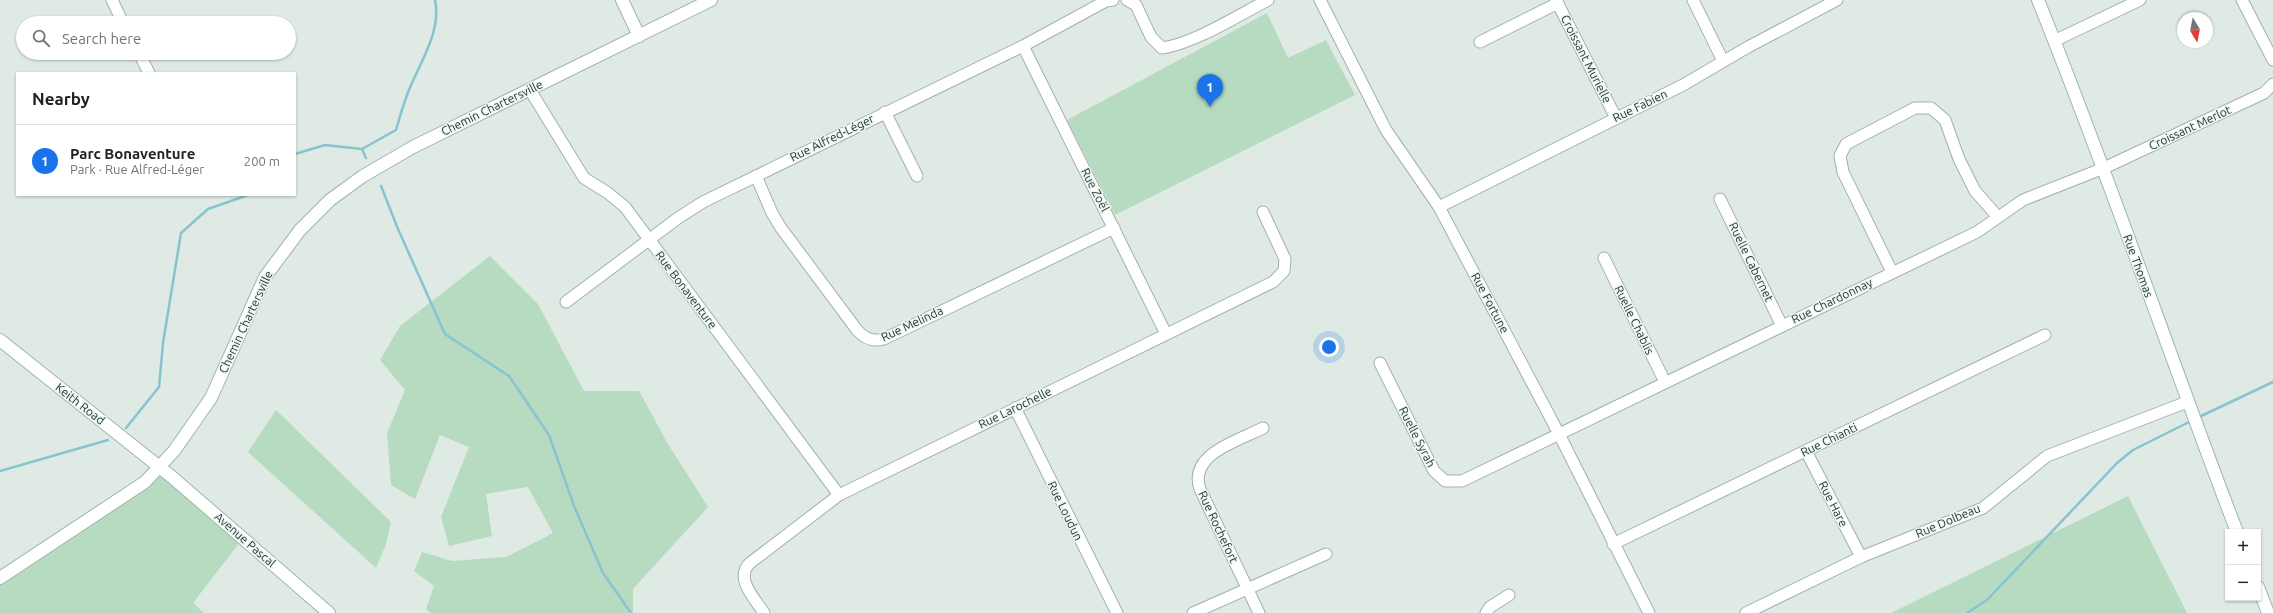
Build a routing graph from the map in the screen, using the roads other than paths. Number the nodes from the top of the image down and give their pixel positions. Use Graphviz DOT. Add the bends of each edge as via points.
graph roads {
  1 [pos="112,0"];
  2 [pos="622,0"];
  3 [pos="711,0"];
  4 [pos="1113,0"];
  5 [pos="1127,0"];
  6 [pos="1268,0"];
  7 [pos="1320,0"];
  8 [pos="1693,0"];
  9 [pos="2038,0"];
  10 [pos="2140,0"];
  11 [pos="2242,0"];
  12 [pos="1833,1"];
  13 [pos="1557,2"];
  14 [pos="120,16"];
  15 [pos="639,36"];
  16 [pos="2054,41"];
  17 [pos="1480,42"];
  18 [pos="1023,46"];
  19 [pos="142,60"];
  20 [pos="2273,60"];
  21 [pos="1723,61"];
  22 [pos="148,72"];
  23 [pos="2273,84"];
  24 [pos="530,90"];
  25 [pos="886,112"];
  26 [pos="1616,118"];
  27 [pos="2104,168"];
  28 [pos="756,176"];
  29 [pos="917,176"];
  30 [pos="1720,199"];
  31 [pos="1439,207"];
  32 [pos="1263,212"];
  33 [pos="1998,217"];
  34 [pos="1114,228"];
  35 [pos="650,241"];
  36 [pos="1604,258"];
  37 [pos="1892,272"];
  38 [pos="566,302"];
  39 [pos="1782,326"];
  40 [pos="1166,334"];
  41 [pos="2045,335"];
  42 [pos="0,340"];
  43 [pos="1380,363"];
  44 [pos="1665,382"];
  45 [pos="2187,402"];
  46 [pos="1015,408"];
  47 [pos="1263,428"];
  48 [pos="1559,434"];
  49 [pos="1806,451"];
  50 [pos="161,468"];
  51 [pos="838,495"];
  52 [pos="2236,529"];
  53 [pos="1613,544"];
  54 [pos="1326,554"];
  55 [pos="1861,557"];
  56 [pos="0,578"];
  57 [pos="1247,588"];
  58 [pos="2261,593"];
  59 [pos="1509,595"];
  60 [pos="2268,606"];
  61 [pos="329,613"];
  62 [pos="764,613"];
  63 [pos="1117,613"];
  64 [pos="1193,613"];
  65 [pos="1259,613"];
  66 [pos="1486,613"];
  67 [pos="1649,613"];
  68 [pos="1746,613"];
  1 -- 14 [label="street"];
  2 -- 15 [label="street"];
  3 -- 15 [label="street, Chemin Chartersville"];
  4 -- 18 [label="street, Rue Alfred-Léger" via="1106,1"];
  5 -- 6 [label="street" via="1136,5 1151,37 1162,48 1191,39"];
  7 -- 31 [label="street, Rue Fortune" via="1386,130"];
  8 -- 21 [label="street"];
  9 -- 16 [label="street, Rue Thomas"];
  10 -- 16 [label="street"];
  11 -- 20 [label="street"];
  12 -- 21 [label="street, Rue Fabien"];
  13 -- 17 [label="street"];
  13 -- 26 [label="street, Croissant Murielle"];
  15 -- 24 [label="street, Chemin Chartersville"];
  16 -- 27 [label="street, Rue Thomas"];
  18 -- 25 [label="street, Rue Alfred-Léger"];
  18 -- 34 [label="street, Rue Zoël"];
  19 -- 22 [label="street"];
  21 -- 26 [label="street, Rue Fabien" via="1684,85"];
  23 -- 27 [label="street, Croissant Merlot" via="2264,93"];
  24 -- 35 [label="street, Rue Bonaventure" via="584,178 625,207"];
  24 -- 50 [label="street, Chemin Chartersville" via="433,136 380,166 338,194 309,220 265,277 211,398"];
  25 -- 28 [label="street, Rue Alfred-Léger"];
  25 -- 29 [label="street"];
  26 -- 31 [label="street, Rue Fabien"];
  27 -- 33 [label="street, Rue Chardonnay" via="2023,200"];
  27 -- 45 [label="street, Rue Thomas"];
  28 -- 34 [label="street, Rue Melinda" via="781,228 857,330 872,340 884,339"];
  28 -- 35 [label="street, Rue Alfred-Léger" via="692,209"];
  30 -- 39 [label="street, Ruelle Cabernet"];
  31 -- 48 [label="street, Rue Fortune"];
  32 -- 40 [label="street, Rue Larochelle" via="1285,259 1284,271 1273,282"];
  33 -- 37 [label="street, Rue Chardonnay" via="1977,232"];
  33 -- 37 [label="street" via="1975,191 1959,160 1945,120 1932,108 1915,108 1846,144 1840,156 1843,172"];
  34 -- 40 [label="street, Rue Zoël"];
  35 -- 38 [label="street, Rue Alfred-Léger"];
  35 -- 51 [label="street, Rue Bonaventure"];
  36 -- 44 [label="street, Ruelle Chablis"];
  37 -- 39 [label="street, Rue Chardonnay"];
  39 -- 44 [label="street, Rue Chardonnay"];
  40 -- 46 [label="street, Rue Larochelle"];
  41 -- 49 [label="street, Rue Chianti"];
  42 -- 50 [label="street, Keith Road"];
  43 -- 48 [label="street, Ruelle Syrah" via="1434,471 1445,481 1462,480"];
  44 -- 48 [label="street, Rue Chardonnay"];
  45 -- 52 [label="street, Rue Thomas"];
  45 -- 55 [label="street, Rue Dolbeau" via="2047,456 1983,508"];
  46 -- 51 [label="street, Rue Larochelle"];
  46 -- 63 [label="street, Rue Loudun"];
  47 -- 57 [label="street, Rue Rochefort" via="1208,456 1199,468 1198,475 1200,489"];
  48 -- 53 [label="street, Rue Fortune"];
  49 -- 53 [label="street, Rue Chianti"];
  49 -- 55 [label="street, Rue Hare"];
  50 -- 56 [label="street, Chemin Chartersville" via="145,482"];
  50 -- 61 [label="street, Avenue Pascal"];
  51 -- 62 [label="street, Rue Larochelle" via="744,569 746,586"];
  53 -- 67 [label="street, Rue Fortune"];
  54 -- 57 [label="street"];
  55 -- 68 [label="street, Rue Dolbeau"];
  57 -- 64 [label="street"];
  57 -- 65 [label="street, Rue Rochefort"];
  58 -- 60 [label="street"];
  59 -- 66 [label="street" via="1490,607"];
}
